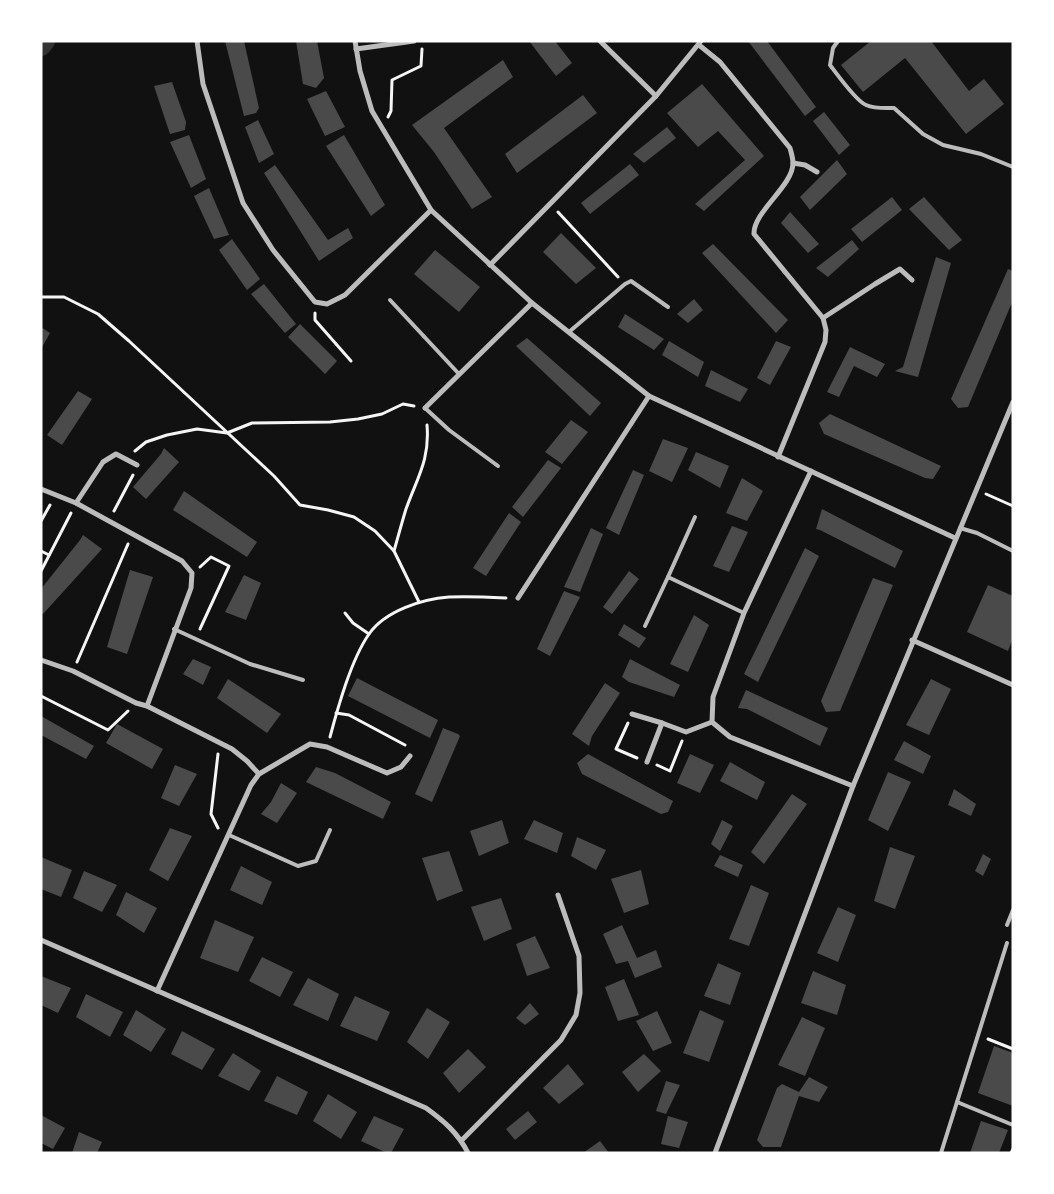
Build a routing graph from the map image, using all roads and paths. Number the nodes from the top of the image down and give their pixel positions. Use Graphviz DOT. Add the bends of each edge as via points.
graph roads {
  1 [pos="197,41"];
  2 [pos="355,41"];
  3 [pos="414,41"];
  4 [pos="424,41"];
  5 [pos="600,41"];
  6 [pos="838,41"];
  7 [pos="700,43"];
  8 [pos="356,49"];
  9 [pos="656,96"];
  10 [pos="381,129"];
  11 [pos="793,163"];
  12 [pos="1013,167"];
  13 [pos="817,172"];
  14 [pos="551,204"];
  15 [pos="431,210"];
  16 [pos="490,264"];
  17 [pos="912,280"];
  18 [pos="625,284"];
  19 [pos="41,297"];
  20 [pos="390,300"];
  21 [pos="315,302"];
  22 [pos="532,303"];
  23 [pos="668,307"];
  24 [pos="823,318"];
  25 [pos="569,332"];
  26 [pos="351,361"];
  27 [pos="459,374"];
  28 [pos="649,396"];
  29 [pos="1013,402"];
  30 [pos="425,408"];
  31 [pos="227,433"];
  32 [pos="778,457"];
  33 [pos="125,458"];
  34 [pos="138,465"];
  35 [pos="498,466"];
  36 [pos="811,471"];
  37 [pos="41,489"];
  38 [pos="976,489"];
  39 [pos="55,495"];
  40 [pos="76,503"];
  41 [pos="1013,506"];
  42 [pos="695,517"];
  43 [pos="41,521"];
  44 [pos="109,521"];
  45 [pos="960,528"];
  46 [pos="133,534"];
  47 [pos="955,538"];
  48 [pos="1013,550"];
  49 [pos="41,551"];
  50 [pos="394,551"];
  51 [pos="49,555"];
  52 [pos="41,571"];
  53 [pos="192,573"];
  54 [pos="668,577"];
  55 [pos="518,598"];
  56 [pos="420,602"];
  57 [pos="345,613"];
  58 [pos="744,613"];
  59 [pos="645,626"];
  60 [pos="174,629"];
  61 [pos="369,634"];
  62 [pos="195,639"];
  63 [pos="912,640"];
  64 [pos="41,660"];
  65 [pos="73,672"];
  66 [pos="303,680"];
  67 [pos="1013,685"];
  68 [pos="41,696"];
  69 [pos="136,703"];
  70 [pos="147,706"];
  71 [pos="336,713"];
  72 [pos="632,714"];
  73 [pos="712,722"];
  74 [pos="662,723"];
  75 [pos="204,736"];
  76 [pos="327,747"];
  77 [pos="410,756"];
  78 [pos="647,762"];
  79 [pos="258,774"];
  80 [pos="852,786"];
  81 [pos="330,830"];
  82 [pos="229,835"];
  83 [pos="558,895"];
  84 [pos="1013,910"];
  85 [pos="1007,925"];
  86 [pos="41,940"];
  87 [pos="1007,943"];
  88 [pos="157,991"];
  89 [pos="978,1035"];
  90 [pos="1013,1049"];
  91 [pos="957,1102"];
  92 [pos="1013,1125"];
  93 [pos="462,1140"];
  94 [pos="1013,1149"];
  95 [pos="468,1153"];
  96 [pos="715,1153"];
  97 [pos="941,1153"];
  98 [pos="1011,1153"];
  1 -- 21 [label="street" via="203,84 243,203 273,250"];
  2 -- 8 [label="street"];
  3 -- 8 [label="street"];
  4 -- 10 [label="path" via="421,66 392,80 391,111"];
  5 -- 9 [label="street"];
  6 -- 12 [label="lane" via="830,64 865,105 894,108 922,134 943,145 981,154"];
  7 -- 9 [label="street"];
  7 -- 11 [label="street" via="720,62 790,148"];
  8 -- 10 [label="street" via="372,111"];
  9 -- 14 [label="street"];
  10 -- 15 [label="street"];
  11 -- 13 [label="street"];
  11 -- 24 [label="street" via="788,178 756,223 754,234"];
  14 -- 16 [label="street"];
  14 -- 18 [label="path"];
  15 -- 16 [label="street"];
  15 -- 21 [label="street" via="345,295 327,304"];
  16 -- 22 [label="street"];
  17 -- 24 [label="street" via="900,269"];
  18 -- 23 [label="lane" via="631,281"];
  18 -- 25 [label="lane"];
  19 -- 31 [label="path" via="64,297 98,314"];
  20 -- 27 [label="lane"];
  21 -- 26 [label="path" via="315,320"];
  22 -- 25 [label="street"];
  22 -- 27 [label="street"];
  24 -- 32 [label="street" via="824,342"];
  25 -- 28 [label="street"];
  27 -- 30 [label="street"];
  28 -- 32 [label="street"];
  28 -- 55 [label="street"];
  29 -- 38 [label="street"];
  30 -- 31 [label="path" via="403,404 382,414 358,419 252,423"];
  30 -- 35 [label="lane"];
  30 -- 50 [label="path" via="428,440 424,467 406,508"];
  31 -- 33 [label="path" via="197,429 167,435 146,442"];
  31 -- 50 [label="path" via="300,505 354,517 376,532"];
  32 -- 36 [label="street"];
  33 -- 34 [label="street"];
  33 -- 40 [label="street" via="116,454 103,462"];
  34 -- 44 [label="path"];
  36 -- 47 [label="street"];
  36 -- 58 [label="street"];
  37 -- 39 [label="street"];
  38 -- 41 [label="path"];
  38 -- 45 [label="street"];
  39 -- 40 [label="street"];
  39 -- 43 [label="path"];
  40 -- 44 [label="street"];
  40 -- 51 [label="path"];
  42 -- 54 [label="lane"];
  44 -- 46 [label="street"];
  45 -- 47 [label="street"];
  45 -- 48 [label="lane"];
  46 -- 53 [label="street" via="182,560"];
  46 -- 65 [label="path"];
  47 -- 63 [label="street"];
  49 -- 51 [label="path"];
  50 -- 56 [label="path"];
  51 -- 52 [label="path"];
  53 -- 60 [label="street" via="190,588"];
  53 -- 62 [label="path" via="212,557 229,566"];
  54 -- 58 [label="lane"];
  54 -- 59 [label="lane"];
  55 -- 56 [label="path" via="448,597"];
  56 -- 61 [label="path" via="388,616"];
  57 -- 61 [label="path"];
  58 -- 73 [label="street" via="713,697"];
  60 -- 62 [label="lane"];
  60 -- 70 [label="street"];
  61 -- 71 [label="path"];
  62 -- 66 [label="lane" via="250,664"];
  63 -- 67 [label="street"];
  63 -- 80 [label="street"];
  64 -- 65 [label="street"];
  65 -- 69 [label="street"];
  68 -- 69 [label="path" via="108,730"];
  69 -- 70 [label="street"];
  70 -- 75 [label="street"];
  71 -- 76 [label="path"];
  71 -- 77 [label="path" via="349,715 412,748"];
  72 -- 74 [label="street"];
  73 -- 74 [label="street" via="686,732"];
  73 -- 80 [label="street" via="730,737"];
  74 -- 78 [label="street"];
  75 -- 79 [label="street" via="232,749"];
  75 -- 82 [label="path" via="218,751 211,814 218,828"];
  76 -- 77 [label="street" via="387,774 401,767"];
  76 -- 79 [label="street" via="310,744"];
  79 -- 82 [label="street" via="250,785"];
  80 -- 96 [label="street"];
  81 -- 82 [label="lane" via="316,861 298,866"];
  82 -- 88 [label="street"];
  83 -- 93 [label="street" via="580,956 580,993 576,1015 561,1040"];
  84 -- 85 [label="lane"];
  86 -- 88 [label="street"];
  87 -- 89 [label="lane"];
  88 -- 93 [label="street" via="426,1108 446,1122"];
  89 -- 90 [label="path"];
  89 -- 91 [label="lane"];
  91 -- 92 [label="lane"];
  91 -- 97 [label="lane"];
  93 -- 95 [label="street"];
  94 -- 98 [label="path"];
}
